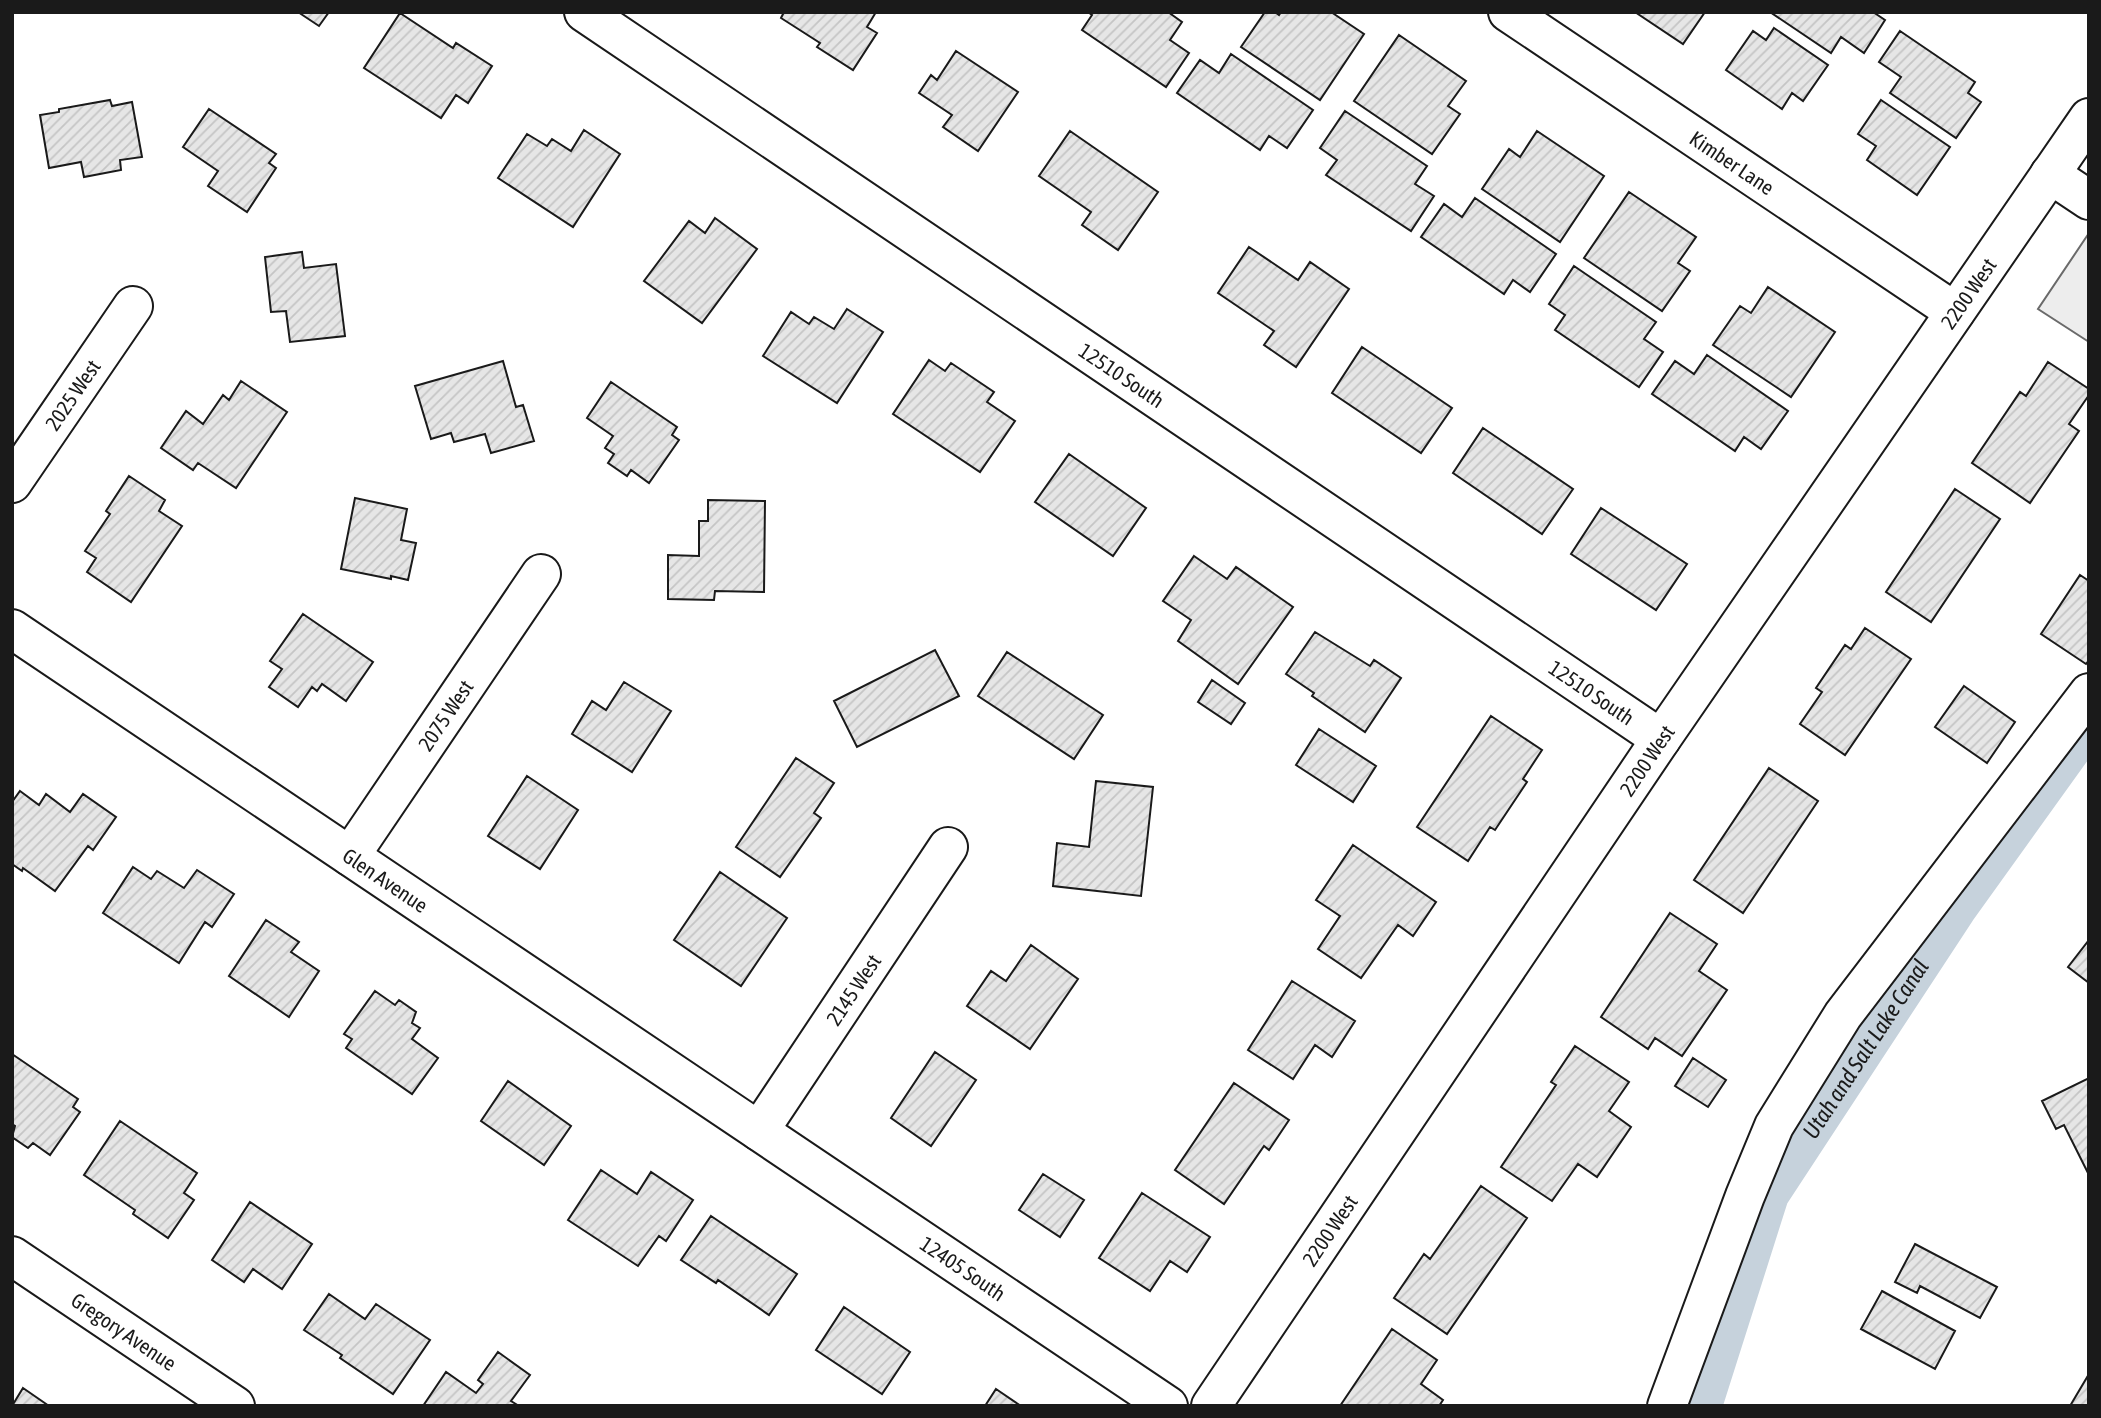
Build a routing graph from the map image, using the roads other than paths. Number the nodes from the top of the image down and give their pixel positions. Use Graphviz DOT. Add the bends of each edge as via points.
graph roads {
  1 [pos="584,12"];
  2 [pos="1508,12"];
  3 [pos="2089,118"];
  4 [pos="2050,174"];
  5 [pos="2089,200"];
  6 [pos="134,306"];
  7 [pos="1955,312"];
  8 [pos="12,484"];
  9 [pos="541,574"];
  10 [pos="12,629"];
  11 [pos="2089,693"];
  12 [pos="1661,739"];
  13 [pos="948,847"];
  14 [pos="350,856"];
  15 [pos="759,1131"];
  16 [pos="12,1256"];
  17 [pos="235,1406"];
  18 [pos="1168,1406"];
  19 [pos="1211,1406"];
  20 [pos="1667,1406"];
  1 -- 12 [label="street, 12510 South"];
  2 -- 7 [label="street, Kimber Lane"];
  3 -- 4 [label="street, 2200 West"];
  4 -- 5 [label="street"];
  4 -- 7 [label="street, 2200 West"];
  6 -- 8 [label="street, 2025 West"];
  7 -- 12 [label="street, 2200 West"];
  9 -- 14 [label="street, 2075 West"];
  10 -- 14 [label="street, Glen Avenue"];
  11 -- 20 [label="street" via="1843,1015 1774,1126"];
  12 -- 19 [label="street, 2200 West"];
  13 -- 15 [label="street, 2145 West"];
  14 -- 15 [label="street, Glen Avenue"];
  15 -- 18 [label="street, 12405 South"];
  16 -- 17 [label="street, Gregory Avenue"];
}
